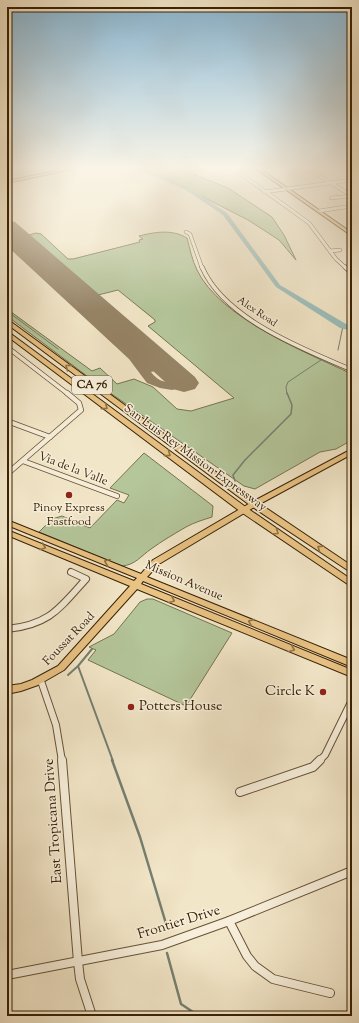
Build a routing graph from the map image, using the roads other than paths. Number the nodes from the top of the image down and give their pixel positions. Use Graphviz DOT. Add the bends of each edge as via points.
graph roads {
  1 [pos="300,216"];
  2 [pos="326,216"];
  3 [pos="186,232"];
  4 [pos="352,235"];
  5 [pos="340,250"];
  6 [pos="330,251"];
  7 [pos="351,272"];
  8 [pos="7,322"];
  9 [pos="7,332"];
  10 [pos="7,347"];
  11 [pos="352,370"];
  12 [pos="7,421"];
  13 [pos="50,437"];
  14 [pos="352,451"];
  15 [pos="23,461"];
  16 [pos="7,474"];
  17 [pos="117,496"];
  18 [pos="254,504"];
  19 [pos="244,510"];
  20 [pos="7,522"];
  21 [pos="7,532"];
  22 [pos="352,570"];
  23 [pos="71,572"];
  24 [pos="143,577"];
  25 [pos="136,584"];
  26 [pos="352,584"];
  27 [pos="7,628"];
  28 [pos="352,664"];
  29 [pos="352,674"];
  30 [pos="41,681"];
  31 [pos="7,690"];
  32 [pos="352,700"];
  33 [pos="240,792"];
  34 [pos="352,871"];
  35 [pos="229,921"];
  36 [pos="78,962"];
  37 [pos="7,975"];
  38 [pos="330,993"];
  39 [pos="92,1016"];
  1 -- 6 [label="street" via="309,223"];
  2 -- 4 [label="main road"];
  3 -- 11 [label="street, Alex Road" via="190,234 203,271 226,300 279,336"];
  5 -- 6 [label="street"];
  6 -- 7 [label="street"];
  18 -- 8 [label="highway, San Luis Rey Mission Expressway / CA 76, one-way"];
  9 -- 19 [label="highway, San Luis Rey Mission Expressway / CA 76, one-way"];
  10 -- 13 [label="street" via="82,407"];
  12 -- 13 [label="street"];
  13 -- 15 [label="street"];
  14 -- 18 [label="main road, Foussat Road"];
  15 -- 16 [label="street"];
  15 -- 17 [label="street, Via de la Valle"];
  18 -- 19 [label="main road, Foussat Road"];
  22 -- 18 [label="highway, San Luis Rey Mission Expressway / CA 76, one-way"];
  19 -- 24 [label="main road, Foussat Road" via="156,562"];
  19 -- 26 [label="highway, San Luis Rey Mission Expressway / CA 76, one-way"];
  24 -- 20 [label="main road, Mission Avenue, one-way"];
  21 -- 25 [label="main road, Mission Avenue, one-way"];
  23 -- 27 [label="street" via="86,579 52,616 24,628"];
  24 -- 25 [label="main road, Foussat Road"];
  28 -- 24 [label="main road, Mission Avenue, one-way"];
  25 -- 29 [label="main road, Mission Avenue, one-way"];
  25 -- 30 [label="main road, Foussat Road" via="61,668"];
  30 -- 31 [label="main road, Foussat Road"];
  30 -- 36 [label="street, East Tropicana Drive" via="62,748"];
  32 -- 33 [label="street" via="325,755 313,767"];
  34 -- 35 [label="street, Frontier Drive"];
  35 -- 36 [label="street, Frontier Drive" via="162,945"];
  35 -- 38 [label="street" via="255,966 273,979"];
  36 -- 37 [label="street, Frontier Drive"];
  36 -- 39 [label="street, East Tropicana Drive" via="80,979"];
}
